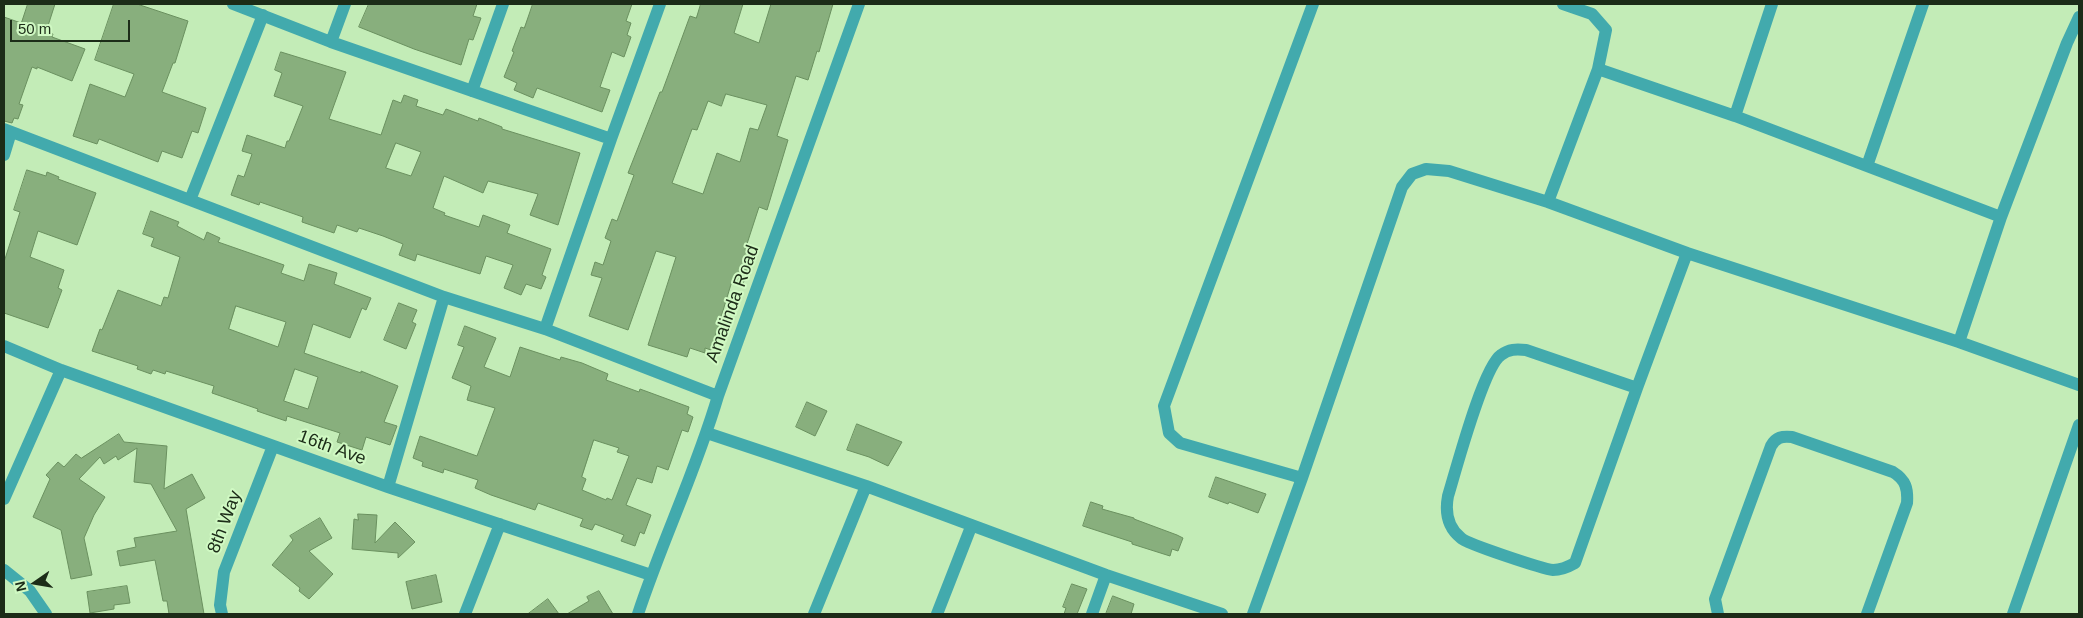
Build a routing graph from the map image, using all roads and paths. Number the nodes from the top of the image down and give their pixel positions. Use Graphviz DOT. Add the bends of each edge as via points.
graph roads {
  1 [pos="233,4"];
  2 [pos="345,4"];
  3 [pos="503,4"];
  4 [pos="660,4"];
  5 [pos="859,4"];
  6 [pos="1313,4"];
  7 [pos="1563,4"];
  8 [pos="1772,4"];
  9 [pos="1923,4"];
  10 [pos="263,15"];
  11 [pos="2079,17"];
  12 [pos="331,42"];
  13 [pos="1598,69"];
  14 [pos="472,91"];
  15 [pos="1735,116"];
  16 [pos="7,130"];
  17 [pos="610,139"];
  18 [pos="4,155"];
  19 [pos="1868,166"];
  20 [pos="190,200"];
  21 [pos="1548,202"];
  22 [pos="2001,217"];
  23 [pos="1687,253"];
  24 [pos="444,297"];
  25 [pos="545,329"];
  26 [pos="1959,342"];
  27 [pos="4,346"];
  28 [pos="61,370"];
  29 [pos="2079,385"];
  30 [pos="1637,388"];
  31 [pos="718,396"];
  32 [pos="2079,425"];
  33 [pos="707,433"];
  34 [pos="2076,444"];
  35 [pos="273,446"];
  36 [pos="1302,478"];
  37 [pos="866,486"];
  38 [pos="388,487"];
  39 [pos="4,499"];
  40 [pos="500,524"];
  41 [pos="971,527"];
  42 [pos="4,570"];
  43 [pos="651,574"];
  44 [pos="1106,575"];
  45 [pos="46,614"];
  46 [pos="222,614"];
  47 [pos="465,614"];
  48 [pos="638,614"];
  49 [pos="814,614"];
  50 [pos="937,614"];
  51 [pos="1092,614"];
  52 [pos="1222,614"];
  53 [pos="1253,614"];
  54 [pos="1718,614"];
  55 [pos="1867,614"];
  56 [pos="2013,614"];
  1 -- 10 [label="street"];
  2 -- 12 [label="street"];
  3 -- 14 [label="street"];
  4 -- 17 [label="street"];
  5 -- 31 [label="street, Amalinda Road"];
  6 -- 36 [label="street" via="1164,406 1169,433 1180,443"];
  7 -- 13 [label="street" via="1592,14 1606,30"];
  8 -- 15 [label="street"];
  9 -- 19 [label="street"];
  10 -- 12 [label="street"];
  10 -- 20 [label="street"];
  11 -- 22 [label="street"];
  12 -- 14 [label="street"];
  13 -- 15 [label="street"];
  13 -- 21 [label="street"];
  14 -- 17 [label="street"];
  15 -- 19 [label="street"];
  16 -- 18 [label="street"];
  16 -- 20 [label="street"];
  17 -- 25 [label="street"];
  19 -- 22 [label="street"];
  20 -- 24 [label="street"];
  21 -- 23 [label="street"];
  21 -- 36 [label="street" via="1449,171 1426,168 1412,174 1402,187"];
  22 -- 26 [label="street"];
  23 -- 26 [label="street"];
  23 -- 30 [label="street"];
  24 -- 25 [label="street"];
  24 -- 38 [label="street"];
  25 -- 31 [label="street"];
  26 -- 29 [label="street"];
  27 -- 28 [label="street, 16th Ave"];
  28 -- 35 [label="street, 16th Ave"];
  28 -- 39 [label="street"];
  30 -- 30 [label="street" via="1575,563 1553,570 1461,539 1448,522 1445,510 1486,377 1499,356 1512,349 1526,350"];
  31 -- 33 [label="street, Amalinda Road"];
  32 -- 34 [label="street"];
  33 -- 37 [label="street"];
  33 -- 43 [label="street, Amalinda Road"];
  34 -- 56 [label="street"];
  35 -- 38 [label="street, 16th Ave"];
  35 -- 46 [label="street, 8th Way" via="224,572"];
  36 -- 53 [label="street"];
  37 -- 41 [label="street"];
  37 -- 49 [label="street"];
  38 -- 40 [label="street, 16th Ave"];
  40 -- 43 [label="street, 16th Ave"];
  40 -- 47 [label="street"];
  41 -- 44 [label="street"];
  41 -- 50 [label="street"];
  42 -- 45 [label="street" via="30,591"];
  43 -- 48 [label="street, Amalinda Road"];
  44 -- 51 [label="street"];
  44 -- 52 [label="street"];
  54 -- 55 [label="street" via="1715,600 1771,446 1783,436 1903,478 1908,491 1907,504"];
}
